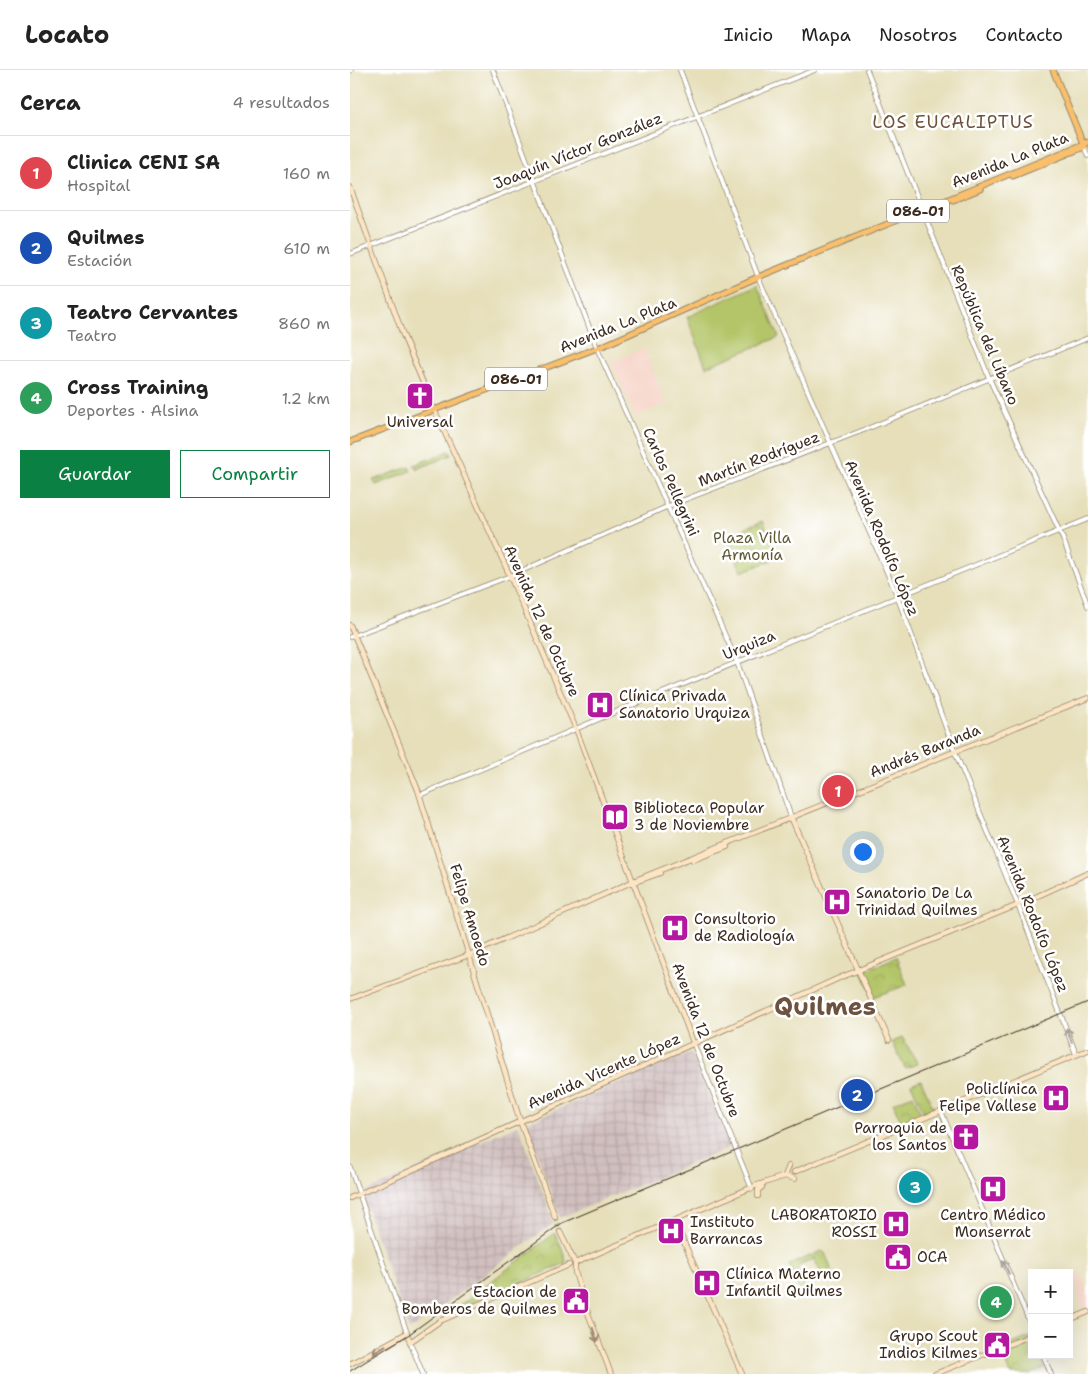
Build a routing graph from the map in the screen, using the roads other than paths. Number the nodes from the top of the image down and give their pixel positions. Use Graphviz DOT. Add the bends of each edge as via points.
graph roads {
  1 [pos="493,70"];
  2 [pos="680,70"];
  3 [pos="814,70"];
  4 [pos="867,70"];
  5 [pos="1055,70"];
  6 [pos="697,115"];
  7 [pos="1086,144"];
  8 [pos="1088,156"];
  9 [pos="534,180"];
  10 [pos="350,187"];
  11 [pos="922,211"];
  12 [pos="371,246"];
  13 [pos="350,254"];
  14 [pos="757,279"];
  15 [pos="1088,338"];
  16 [pos="597,348"];
  17 [pos="989,378"];
  18 [pos="434,409"];
  19 [pos="350,442"];
  20 [pos="829,444"];
  21 [pos="668,507"];
  22 [pos="1088,519"];
  23 [pos="1059,532"];
  24 [pos="510,576"];
  25 [pos="897,596"];
  26 [pos="1088,606"];
  27 [pos="350,625"];
  28 [pos="353,636"];
  29 [pos="737,662"];
  30 [pos="1088,699"];
  31 [pos="576,729"];
  32 [pos="956,753"];
  33 [pos="420,794"];
  34 [pos="792,818"];
  35 [pos="1088,873"];
  36 [pos="632,883"];
  37 [pos="1018,905"];
  38 [pos="469,954"];
  39 [pos="858,970"];
  40 [pos="350,999"];
  41 [pos="889,1040"];
  42 [pos="694,1045"];
  43 [pos="1088,1050"];
  44 [pos="1076,1054"];
  45 [pos="941,1111"];
  46 [pos="520,1121"];
  47 [pos="350,1167"];
  48 [pos="794,1172"];
  49 [pos="785,1176"];
  50 [pos="765,1184"];
  51 [pos="752,1189"];
  52 [pos="359,1194"];
  53 [pos="350,1198"];
  54 [pos="555,1217"];
  55 [pos="675,1222"];
  56 [pos="560,1232"];
  57 [pos="572,1264"];
  58 [pos="1088,1312"];
  59 [pos="1028,1318"];
  60 [pos="1073,1318"];
  61 [pos="409,1337"];
  62 [pos="1028,1337"];
  63 [pos="1045,1359"];
  64 [pos="350,1364"];
  65 [pos="423,1374"];
  66 [pos="611,1374"];
  67 [pos="742,1374"];
  68 [pos="935,1374"];
  69 [pos="1051,1374"];
  1 -- 9 [label="street, Carlos Pellegrini"];
  2 -- 6 [label="street, Avenida Rodolfo López"];
  3 -- 6 [label="street, Joaquín Víctor González"];
  4 -- 11 [label="street, República del Líbano"];
  5 -- 7 [label="main road"];
  6 -- 9 [label="street, Joaquín Víctor González"];
  6 -- 14 [label="street, Avenida Rodolfo López"];
  7 -- 8 [label="street"];
  7 -- 11 [label="main road, Avenida La Plata / 086-01"];
  9 -- 12 [label="street, Joaquín Víctor González"];
  9 -- 16 [label="street, Carlos Pellegrini"];
  10 -- 12 [label="main road, Avenida 12 de Octubre"];
  11 -- 14 [label="main road, Avenida La Plata / 086-01"];
  11 -- 17 [label="street, República del Líbano"];
  12 -- 13 [label="street, Joaquín Víctor González"];
  12 -- 18 [label="main road, Avenida 12 de Octubre"];
  14 -- 16 [label="main road, Avenida La Plata / 086-01"];
  14 -- 20 [label="street, Avenida Rodolfo López"];
  15 -- 17 [label="street, Martín Rodríguez"];
  16 -- 18 [label="main road, Avenida La Plata / 086-01"];
  16 -- 21 [label="street, Carlos Pellegrini"];
  17 -- 20 [label="street, Martín Rodríguez"];
  17 -- 23 [label="street, República del Líbano"];
  18 -- 19 [label="main road, Avenida La Plata / 086-01"];
  18 -- 24 [label="main road, Avenida 12 de Octubre"];
  20 -- 21 [label="street, Martín Rodríguez"];
  20 -- 25 [label="street, Avenida Rodolfo López"];
  21 -- 24 [label="street, Martín Rodríguez"];
  21 -- 29 [label="street, Carlos Pellegrini"];
  22 -- 23 [label="street, Urquiza"];
  23 -- 25 [label="street, Urquiza"];
  23 -- 26 [label="street, República del Líbano"];
  24 -- 28 [label="street, Martín Rodríguez"];
  24 -- 31 [label="main road, Avenida 12 de Octubre"];
  25 -- 29 [label="street, Urquiza"];
  25 -- 32 [label="street, Avenida Rodolfo López"];
  27 -- 28 [label="main road, Felipe Amoedo"];
  28 -- 33 [label="main road, Felipe Amoedo"];
  29 -- 31 [label="street, Urquiza"];
  29 -- 34 [label="street, Carlos Pellegrini"];
  30 -- 32 [label="main road, Andrés Baranda"];
  31 -- 33 [label="street, Urquiza"];
  31 -- 36 [label="main road, Avenida 12 de Octubre"];
  32 -- 34 [label="main road, Andrés Baranda"];
  32 -- 37 [label="street, Avenida Rodolfo López"];
  33 -- 38 [label="main road, Felipe Amoedo"];
  34 -- 36 [label="main road, Andrés Baranda"];
  34 -- 39 [label="main road, Carlos Pellegrini"];
  35 -- 37 [label="main road, Avenida Vicente López"];
  36 -- 38 [label="main road, Andrés Baranda"];
  36 -- 42 [label="main road, Avenida 12 de Octubre"];
  37 -- 39 [label="main road, Avenida Vicente López"];
  44 -- 37 [label="street, Avenida Rodolfo López, one-way"];
  38 -- 40 [label="main road, Andrés Baranda"];
  38 -- 46 [label="main road, Felipe Amoedo"];
  39 -- 41 [label="main road, Carlos Pellegrini"];
  39 -- 42 [label="main road, Avenida Vicente López"];
  42 -- 46 [label="main road, Avenida Vicente López"];
  42 -- 51 [label="street, Avenida 12 de Octubre"];
  43 -- 44 [label="main road"];
  44 -- 45 [label="main road"];
  45 -- 48 [label="main road"];
  59 -- 45 [label="street, one-way"];
  46 -- 52 [label="main road, Avenida Vicente López"];
  46 -- 54 [label="main road, Felipe Amoedo"];
  47 -- 52 [label="street"];
  48 -- 49 [label="main road" via="795,1179"];
  48 -- 49 [label="main road" via="789,1166"];
  49 -- 50 [label="main road"];
  50 -- 51 [label="main road"];
  50 -- 51 [label="main road" via="759,1188 758,1196"];
  51 -- 55 [label="main road"];
  52 -- 53 [label="main road, Avenida Vicente López"];
  52 -- 61 [label="street"];
  55 -- 57 [label="main road"];
  55 -- 67 [label="main road"];
  56 -- 57 [label="main road"];
  57 -- 61 [label="main road"];
  57 -- 66 [label="main road, one-way"];
  58 -- 60 [label="main road"];
  61 -- 64 [label="main road, one-way"];
  61 -- 65 [label="street"];
  62 -- 68 [label="main road"];
  63 -- 69 [label="street"];
}
